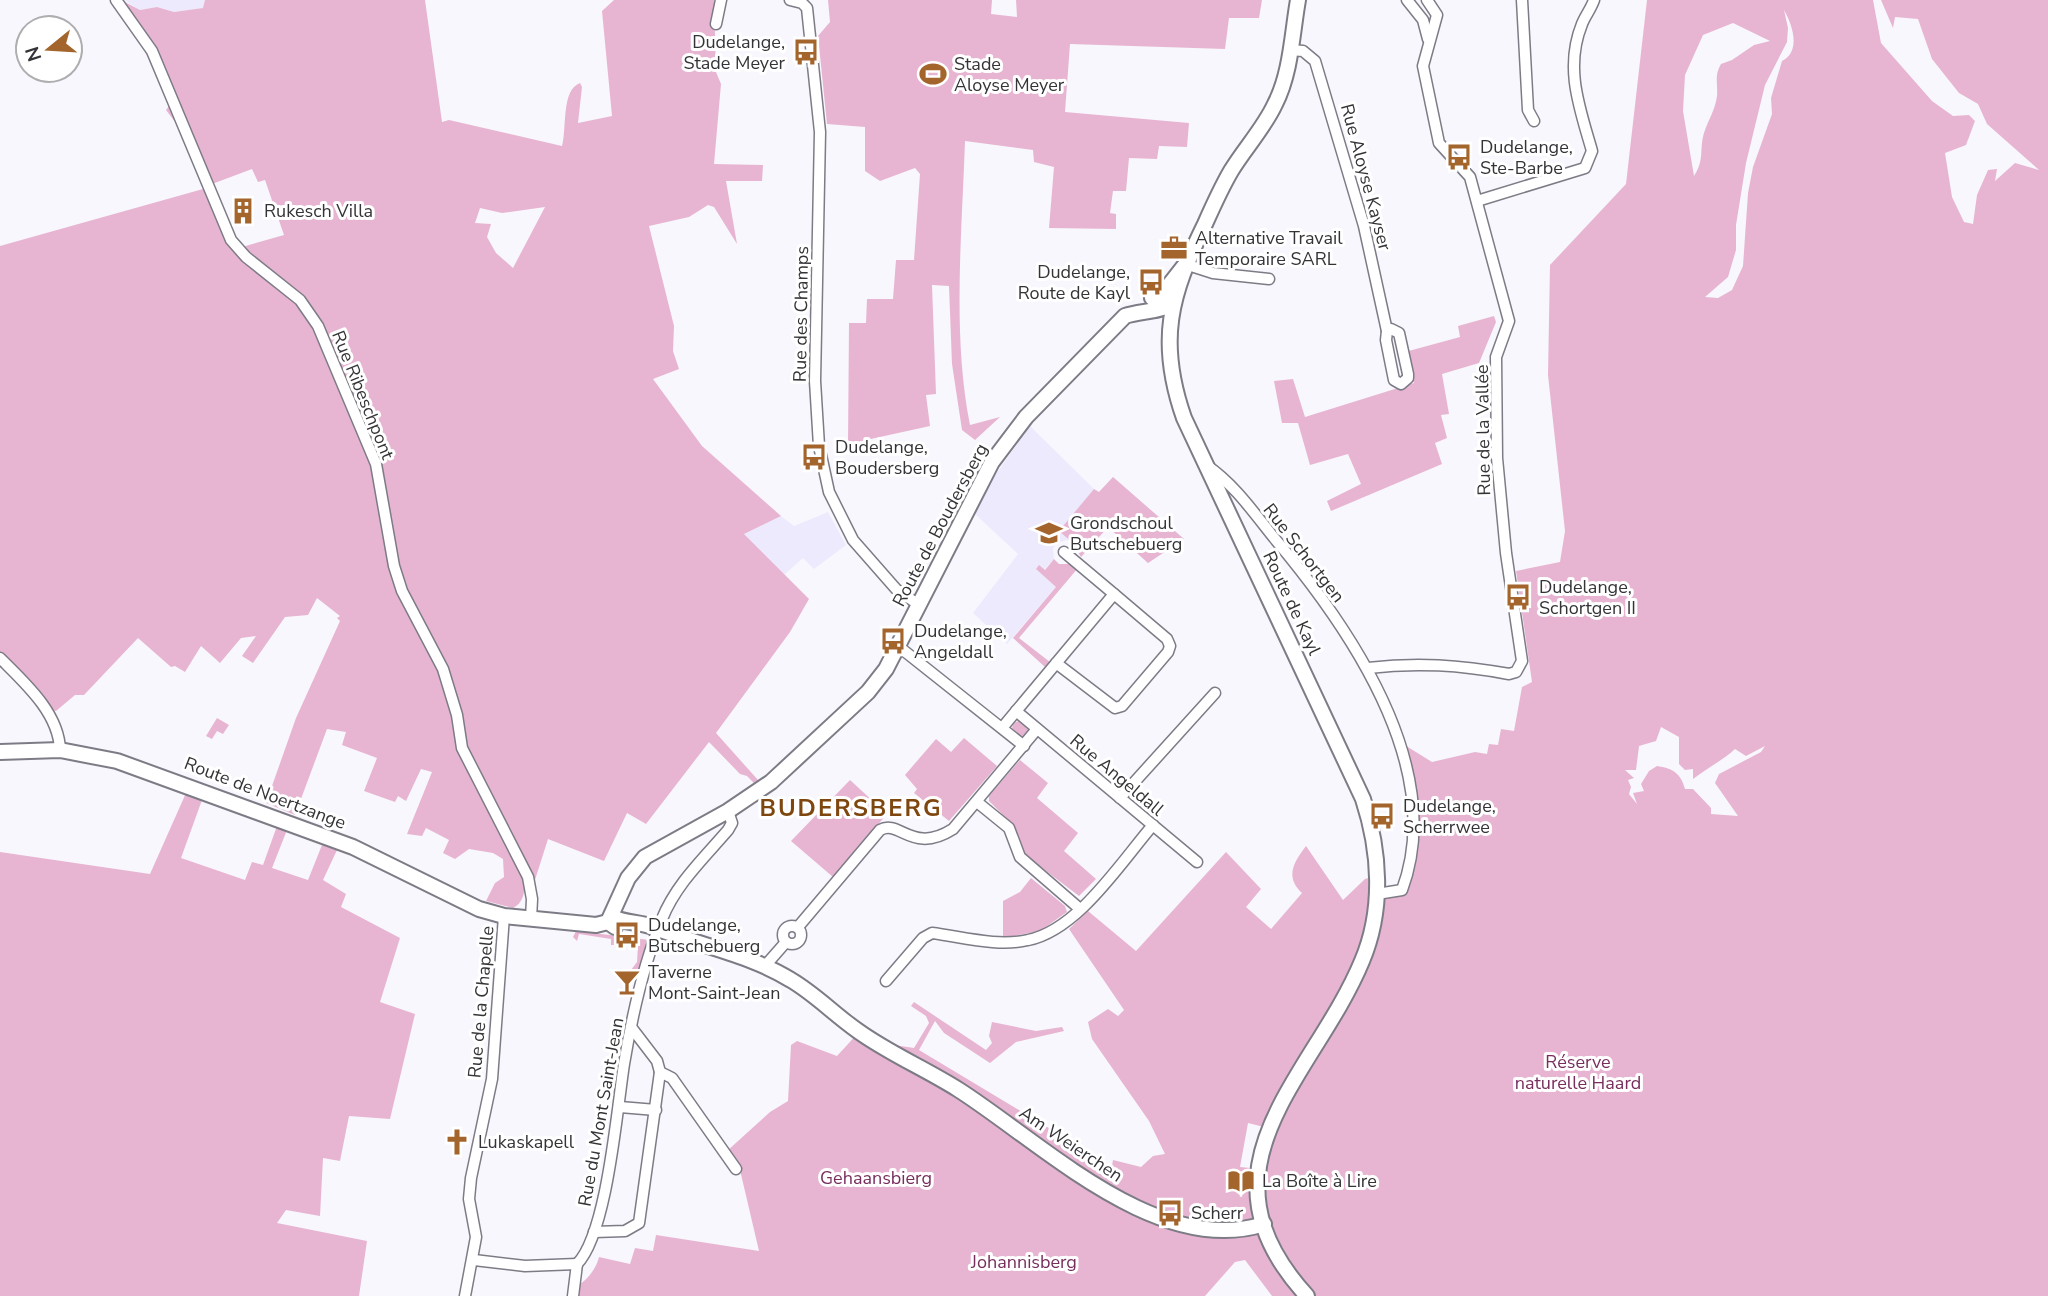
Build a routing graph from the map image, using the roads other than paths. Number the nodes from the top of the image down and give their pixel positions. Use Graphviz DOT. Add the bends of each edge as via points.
graph roads {
  1 [pos="116,0"];
  2 [pos="721,0"];
  3 [pos="789,0"];
  4 [pos="1298,0"];
  5 [pos="1407,0"];
  6 [pos="1427,0"];
  7 [pos="1522,0"];
  8 [pos="1594,0"];
  9 [pos="1437,15"];
  10 [pos="1423,20"];
  11 [pos="716,24"];
  12 [pos="1428,43"];
  13 [pos="1290,50"];
  14 [pos="1534,121"];
  15 [pos="1477,201"];
  16 [pos="1185,264"];
  17 [pos="1269,278"];
  18 [pos="1166,299"];
  19 [pos="1387,331"];
  20 [pos="1206,465"];
  21 [pos="1064,552"];
  22 [pos="1114,594"];
  23 [pos="919,605"];
  24 [pos="898,646"];
  25 [pos="0,658"];
  26 [pos="1056,663"];
  27 [pos="1368,668"];
  28 [pos="1215,694"];
  29 [pos="1016,711"];
  30 [pos="1002,728"];
  31 [pos="1037,729"];
  32 [pos="1024,746"];
  33 [pos="60,750"];
  34 [pos="0,752"];
  35 [pos="1120,798"];
  36 [pos="977,802"];
  37 [pos="728,811"];
  38 [pos="1153,825"];
  39 [pos="1197,862"];
  40 [pos="1377,894"];
  41 [pos="1080,909"];
  42 [pos="504,916"];
  43 [pos="531,919"];
  44 [pos="610,920"];
  45 [pos="657,930"];
  46 [pos="765,966"];
  47 [pos="887,981"];
  48 [pos="631,1027"];
  49 [pos="660,1072"];
  50 [pos="620,1107"];
  51 [pos="656,1110"];
  52 [pos="736,1169"];
  53 [pos="1264,1224"];
  54 [pos="594,1232"];
  55 [pos="474,1260"];
  56 [pos="577,1264"];
  57 [pos="465,1296"];
  58 [pos="573,1296"];
  59 [pos="1307,1296"];
  1 -- 43 [label="street, Rue Ribeschpont" via="152,51 230,240 292,292 318,326 376,464 394,566 453,694 464,755 528,877"];
  2 -- 11 [label="street"];
  3 -- 23 [label="street, Rue des Champs" via="807,8 819,120 815,413 824,472 835,509 852,540 897,589"];
  4 -- 13 [label="main road, Route de Kayl"];
  5 -- 10 [label="street, Rue de la Vallée"];
  6 -- 9 [label="street"];
  7 -- 14 [label="street" via="1528,110"];
  8 -- 15 [label="street" via="1582,25 1573,67 1591,160 1585,168"];
  9 -- 10 [label="street"];
  9 -- 12 [label="street, Rue de la Vallée"];
  10 -- 12 [label="street, Rue de la Vallée"];
  12 -- 15 [label="street, Rue de la Vallée" via="1423,66 1439,143 1470,177"];
  13 -- 16 [label="main road, Route de Kayl" via="1275,105 1230,172"];
  13 -- 19 [label="street, Rue Aloyse Kayser" via="1303,51 1315,61 1364,226"];
  15 -- 27 [label="street, Rue de la Vallée" via="1509,321 1496,357 1497,458 1521,668 1509,674 1452,664"];
  16 -- 17 [label="street"];
  16 -- 18 [label="main road, Route de Kayl"];
  18 -- 20 [label="main road, Route de Kayl" via="1174,386"];
  18 -- 23 [label="main road, Route de Boudersberg" via="1163,309 1125,316 1010,436 979,485"];
  19 -- 19 [label="street, Rue Aloyse Kayser" via="1396,330 1400,337 1408,374 1401,384 1392,375"];
  20 -- 27 [label="street, Rue Schortgen" via="1223,476 1291,557"];
  20 -- 40 [label="main road, Route de Kayl" via="1363,799 1375,845"];
  21 -- 22 [label="street"];
  22 -- 26 [label="street"];
  22 -- 26 [label="street" via="1167,639 1168,652 1122,706 1115,708"];
  23 -- 24 [label="main road, Route de Boudersberg"];
  24 -- 30 [label="street"];
  24 -- 37 [label="main road, Route de Boudersberg" via="869,692 771,782"];
  25 -- 33 [label="street" via="45,709 60,737"];
  26 -- 29 [label="street"];
  27 -- 40 [label="street, Rue Schortgen" via="1406,770 1415,821 1402,890"];
  28 -- 35 [label="street"];
  29 -- 30 [label="street"];
  29 -- 31 [label="street, Rue Angeldall"];
  30 -- 32 [label="street"];
  31 -- 32 [label="street"];
  31 -- 35 [label="street, Rue Angeldall"];
  32 -- 36 [label="street"];
  33 -- 34 [label="main road, Route de Noertzange"];
  33 -- 42 [label="main road, Route de Noertzange" via="117,761 176,780 353,847 455,898"];
  35 -- 38 [label="street, Rue Angeldall"];
  36 -- 41 [label="street" via="1009,828 1020,857"];
  36 -- 46 [label="street" via="940,837 909,837 887,826 880,830 798,927 785,929 786,942"];
  37 -- 44 [label="main road, Route de Boudersberg" via="645,857 628,878"];
  37 -- 45 [label="street, Rue du Mont Saint-Jean" via="729,830 677,891"];
  38 -- 39 [label="street, Rue Angeldall"];
  38 -- 41 [label="street"];
  40 -- 53 [label="main road, Route de Kayl" via="1363,961 1268,1127 1259,1181"];
  41 -- 47 [label="street" via="1052,931 1027,940 1003,943 932,933"];
  42 -- 43 [label="main road, Route de Noertzange"];
  42 -- 55 [label="street, Rue de la Chapelle" via="492,1079 469,1199 476,1237"];
  43 -- 44 [label="main road, Route de Noertzange" via="596,925"];
  44 -- 45 [label="main road, Route de Noertzange" via="623,930"];
  45 -- 46 [label="main road"];
  45 -- 48 [label="street, Rue du Mont Saint-Jean"];
  46 -- 53 [label="main road, Am Weierchen" via="874,1042 959,1090 1119,1199 1160,1217 1211,1229 1233,1231"];
  48 -- 49 [label="street"];
  48 -- 50 [label="street, Rue du Mont Saint-Jean"];
  49 -- 51 [label="street"];
  49 -- 52 [label="street" via="671,1078"];
  50 -- 51 [label="street"];
  50 -- 54 [label="street, Rue du Mont Saint-Jean"];
  51 -- 54 [label="street" via="639,1223 625,1231"];
  53 -- 59 [label="main road, Route de Kayl" via="1284,1268"];
  54 -- 56 [label="street, Rue du Mont Saint-Jean" via="586,1255"];
  55 -- 56 [label="street" via="525,1266"];
  55 -- 57 [label="street, Rue de la Chapelle"];
  56 -- 58 [label="street, Rue du Mont Saint-Jean"];
}
